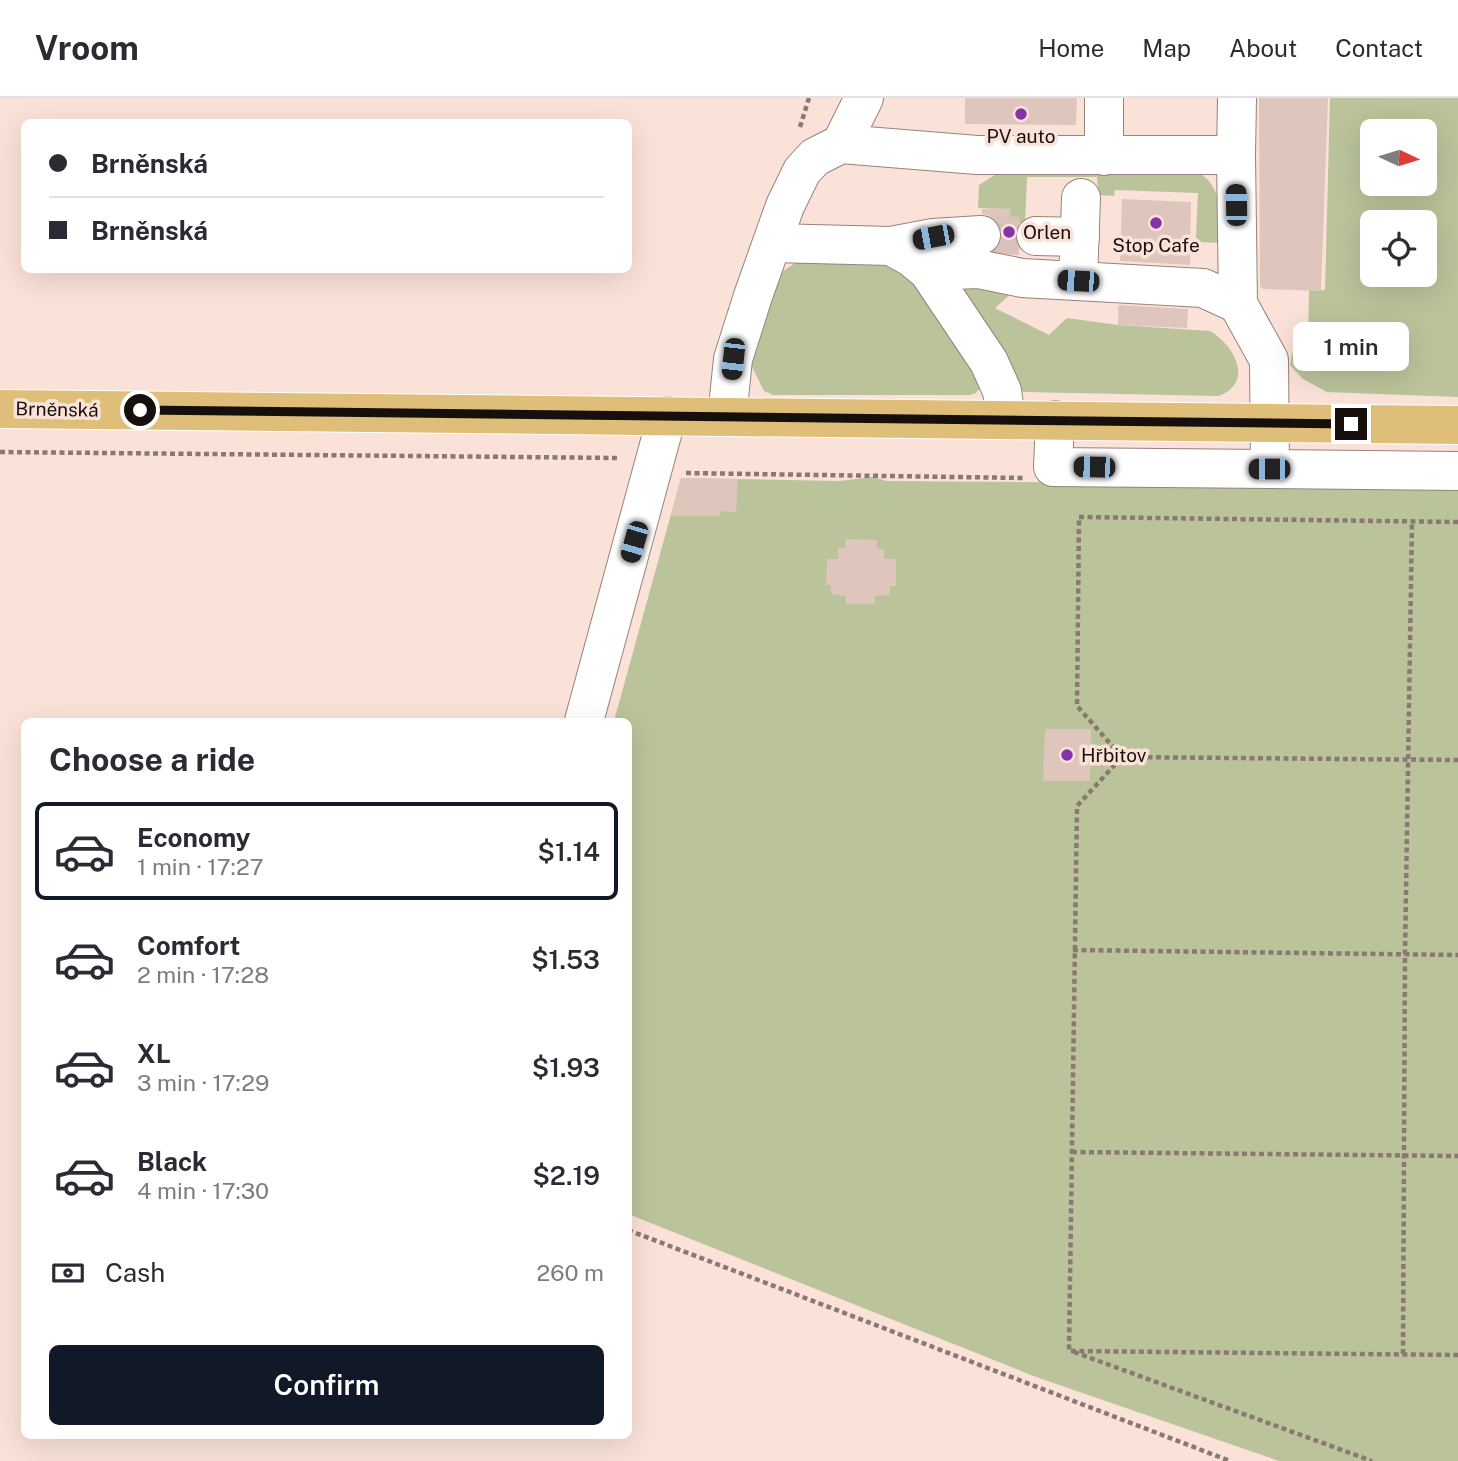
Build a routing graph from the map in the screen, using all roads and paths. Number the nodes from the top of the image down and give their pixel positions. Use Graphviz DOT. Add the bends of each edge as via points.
graph roads {
  1 [pos="864,98"];
  2 [pos="1104,98"];
  3 [pos="1237,98"];
  4 [pos="841,144"];
  5 [pos="1236,155"];
  6 [pos="1104,156"];
  7 [pos="1081,198"];
  8 [pos="981,235"];
  9 [pos="1036,236"];
  10 [pos="1080,237"];
  11 [pos="774,243"];
  12 [pos="891,246"];
  13 [pos="928,271"];
  14 [pos="1078,281"];
  15 [pos="1238,304"];
  16 [pos="0,408"];
  17 [pos="667,416"];
  18 [pos="727,417"];
  19 [pos="1006,419"];
  20 [pos="1055,420"];
  21 [pos="1270,423"];
  22 [pos="1458,425"];
  23 [pos="0,452"];
  24 [pos="656,465"];
  25 [pos="1269,469"];
  26 [pos="1458,471"];
  27 [pos="1412,521"];
  28 [pos="1458,522"];
  29 [pos="585,718"];
  30 [pos="1122,757"];
  31 [pos="1408,760"];
  32 [pos="1458,760"];
  33 [pos="1073,950"];
  34 [pos="1405,954"];
  35 [pos="1458,955"];
  36 [pos="1072,1152"];
  37 [pos="1405,1156"];
  38 [pos="1458,1156"];
  39 [pos="632,1232"];
  40 [pos="1069,1351"];
  41 [pos="1403,1354"];
  42 [pos="1458,1355"];
  43 [pos="1230,1461"];
  44 [pos="1372,1461"];
  1 -- 4 [label="lane"];
  2 -- 6 [label="lane"];
  3 -- 5 [label="lane"];
  4 -- 6 [label="lane" via="977,155"];
  4 -- 11 [label="lane" via="815,157 802,171"];
  5 -- 6 [label="lane"];
  5 -- 15 [label="lane"];
  7 -- 10 [label="lane"];
  8 -- 12 [label="lane" via="933,237"];
  9 -- 10 [label="lane"];
  10 -- 14 [label="lane"];
  11 -- 12 [label="lane"];
  11 -- 18 [label="lane" via="733,359"];
  12 -- 13 [label="lane"];
  13 -- 14 [label="lane" via="978,269 1022,278"];
  13 -- 19 [label="lane" via="989,362 1002,391"];
  14 -- 15 [label="lane" via="1203,288"];
  15 -- 21 [label="lane" via="1269,360"];
  16 -- 17 [label="main road, Brněnská"];
  17 -- 18 [label="main road, Brněnská"];
  17 -- 24 [label="lane"];
  18 -- 19 [label="main road, Brněnská"];
  19 -- 20 [label="main road, Brněnská"];
  20 -- 21 [label="main road, Brněnská"];
  20 -- 25 [label="lane" via="1053,467"];
  21 -- 22 [label="main road, Brněnská"];
  21 -- 25 [label="lane"];
  23 -- 24 [label="path" via="633,458"];
  24 -- 29 [label="lane"];
  25 -- 26 [label="lane"];
  27 -- 28 [label="path"];
  27 -- 30 [label="path" via="1079,517 1077,706"];
  27 -- 31 [label="path"];
  30 -- 31 [label="path"];
  30 -- 33 [label="path" via="1077,806"];
  31 -- 32 [label="path"];
  31 -- 34 [label="path"];
  33 -- 34 [label="path"];
  33 -- 36 [label="path"];
  34 -- 35 [label="path"];
  34 -- 37 [label="path"];
  36 -- 37 [label="path"];
  36 -- 40 [label="path"];
  37 -- 38 [label="path"];
  37 -- 41 [label="path"];
  39 -- 43 [label="path"];
  40 -- 41 [label="path"];
  40 -- 44 [label="path"];
  41 -- 42 [label="path"];
}
